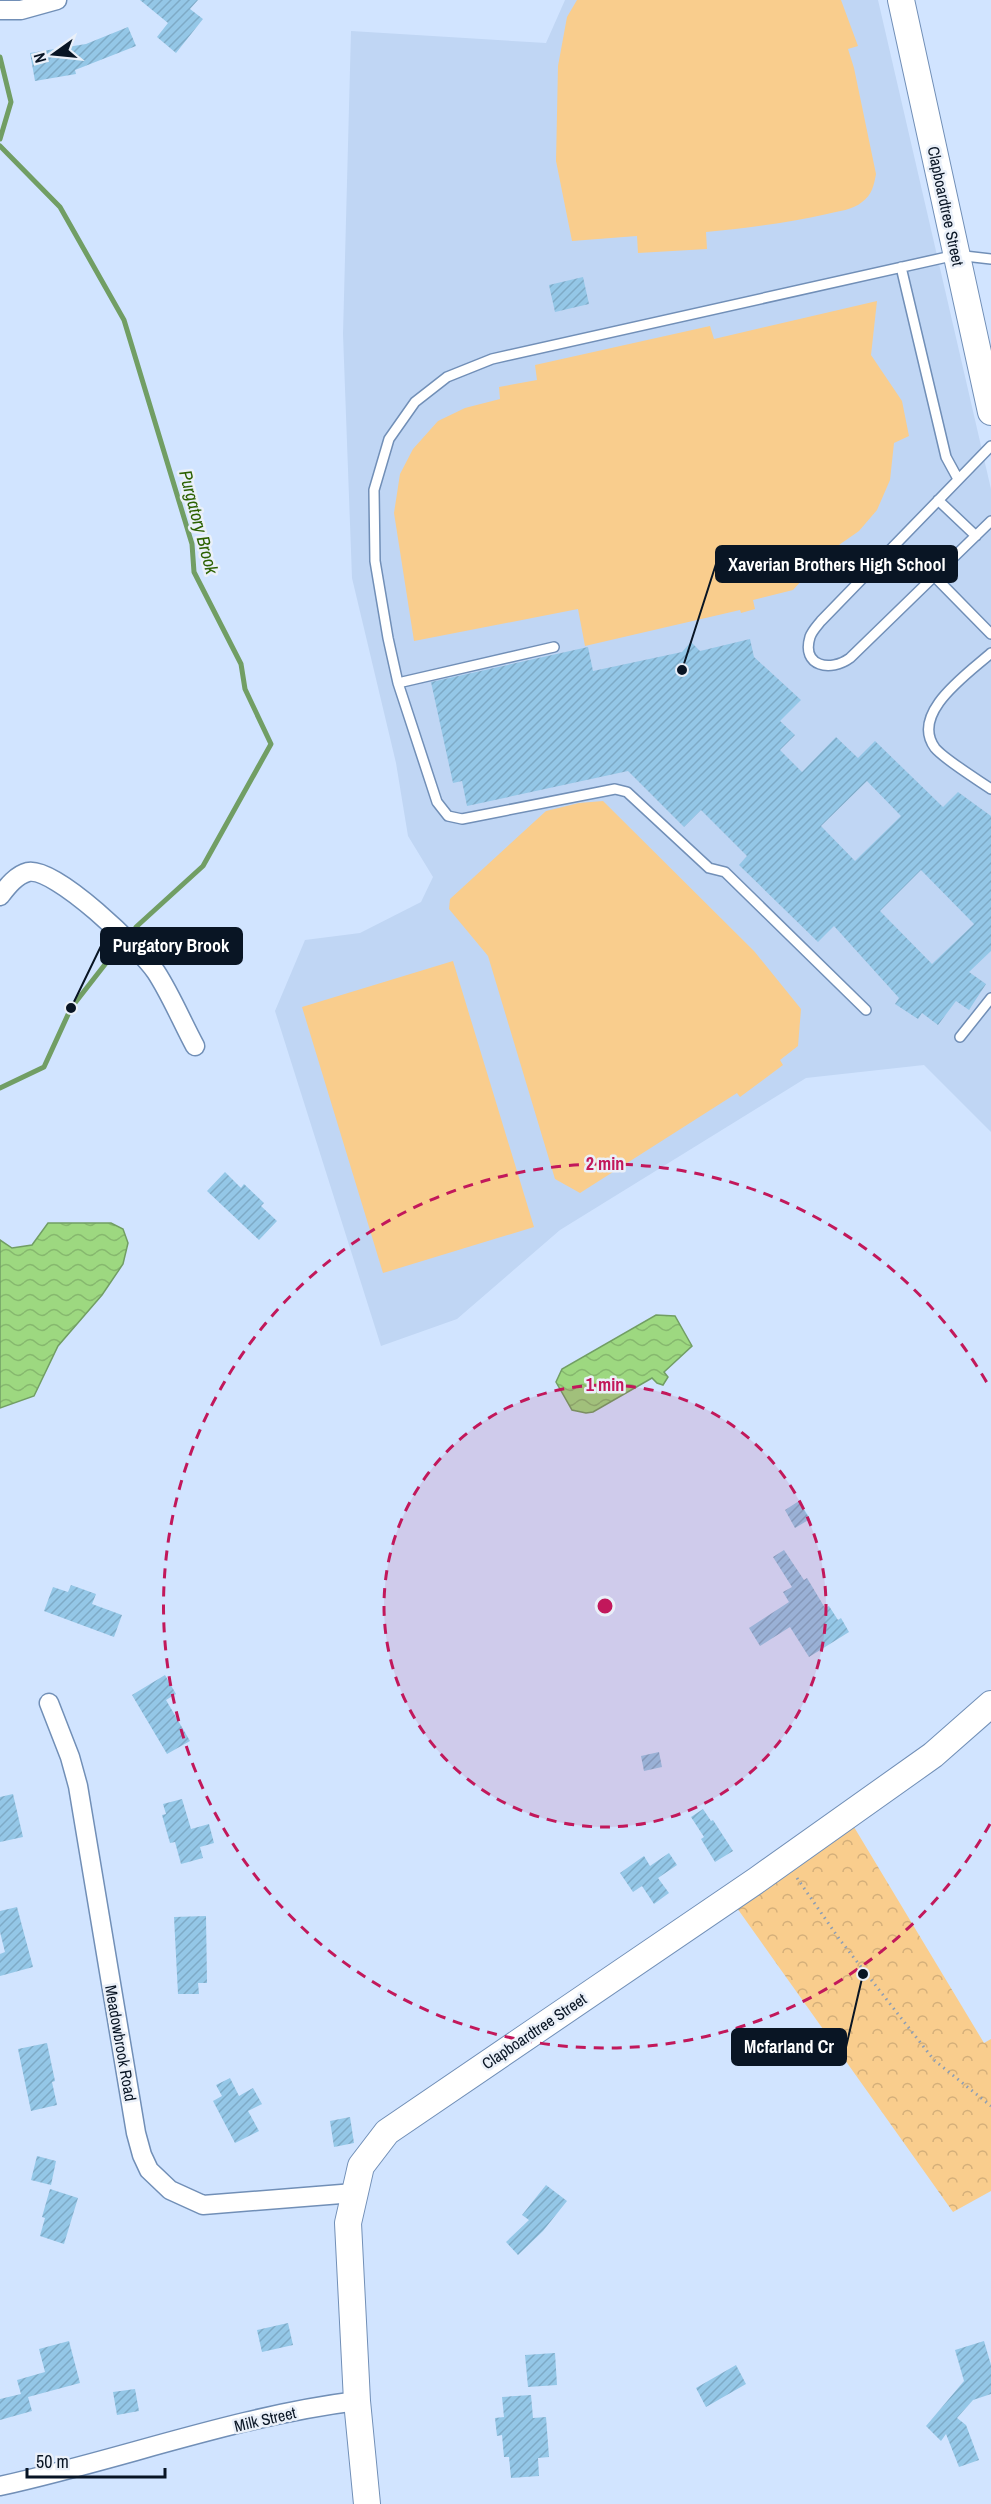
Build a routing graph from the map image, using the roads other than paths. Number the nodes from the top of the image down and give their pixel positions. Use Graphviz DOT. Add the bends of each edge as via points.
graph roads {
  1 [pos="57,0"];
  2 [pos="901,0"];
  3 [pos="0,10"];
  4 [pos="956,255"];
  5 [pos="991,259"];
  6 [pos="901,267"];
  7 [pos="991,412"];
  8 [pos="991,446"];
  9 [pos="958,479"];
  10 [pos="938,500"];
  11 [pos="991,521"];
  12 [pos="976,536"];
  13 [pos="934,576"];
  14 [pos="991,634"];
  15 [pos="554,647"];
  16 [pos="991,653"];
  17 [pos="398,683"];
  18 [pos="991,789"];
  19 [pos="0,896"];
  20 [pos="991,998"];
  21 [pos="866,1011"];
  22 [pos="960,1037"];
  23 [pos="195,1046"];
  24 [pos="50,1703"];
  25 [pos="991,1704"];
  26 [pos="354,2193"];
  27 [pos="357,2402"];
  28 [pos="0,2486"];
  29 [pos="367,2504"];
  1 -- 3 [label="street" via="21,10"];
  2 -- 4 [label="main road, Clapboardtree Street"];
  4 -- 5 [label="lane"];
  4 -- 6 [label="lane"];
  4 -- 7 [label="main road, Clapboardtree Street"];
  6 -- 9 [label="lane" via="946,457"];
  6 -- 17 [label="lane" via="492,359 447,376 414,402 389,439 374,490 375,561"];
  8 -- 9 [label="lane"];
  9 -- 10 [label="lane"];
  10 -- 12 [label="lane"];
  10 -- 13 [label="lane" via="821,621 810,637 815,662 828,667 844,662"];
  11 -- 12 [label="lane"];
  12 -- 13 [label="lane"];
  13 -- 14 [label="lane"];
  15 -- 17 [label="lane"];
  16 -- 18 [label="lane" via="943,696 929,723 929,736 935,748"];
  17 -- 21 [label="lane" via="436,802 448,816 462,819 615,789 627,792 709,868 725,872"];
  19 -- 23 [label="street" via="15,879 29,872 44,874 60,883 123,934 156,972"];
  20 -- 22 [label="lane"];
  24 -- 26 [label="street, Meadowbrook Road" via="78,1786 136,2133 149,2170 170,2190 203,2205"];
  25 -- 26 [label="main road, Clapboardtree Street" via="933,1755 785,1860 387,2132 361,2166"];
  26 -- 27 [label="main road, Clapboardtree Street" via="348,2223"];
  27 -- 28 [label="street, Milk Street" via="244,2424"];
  27 -- 29 [label="main road, Clapboardtree Street"];
}
